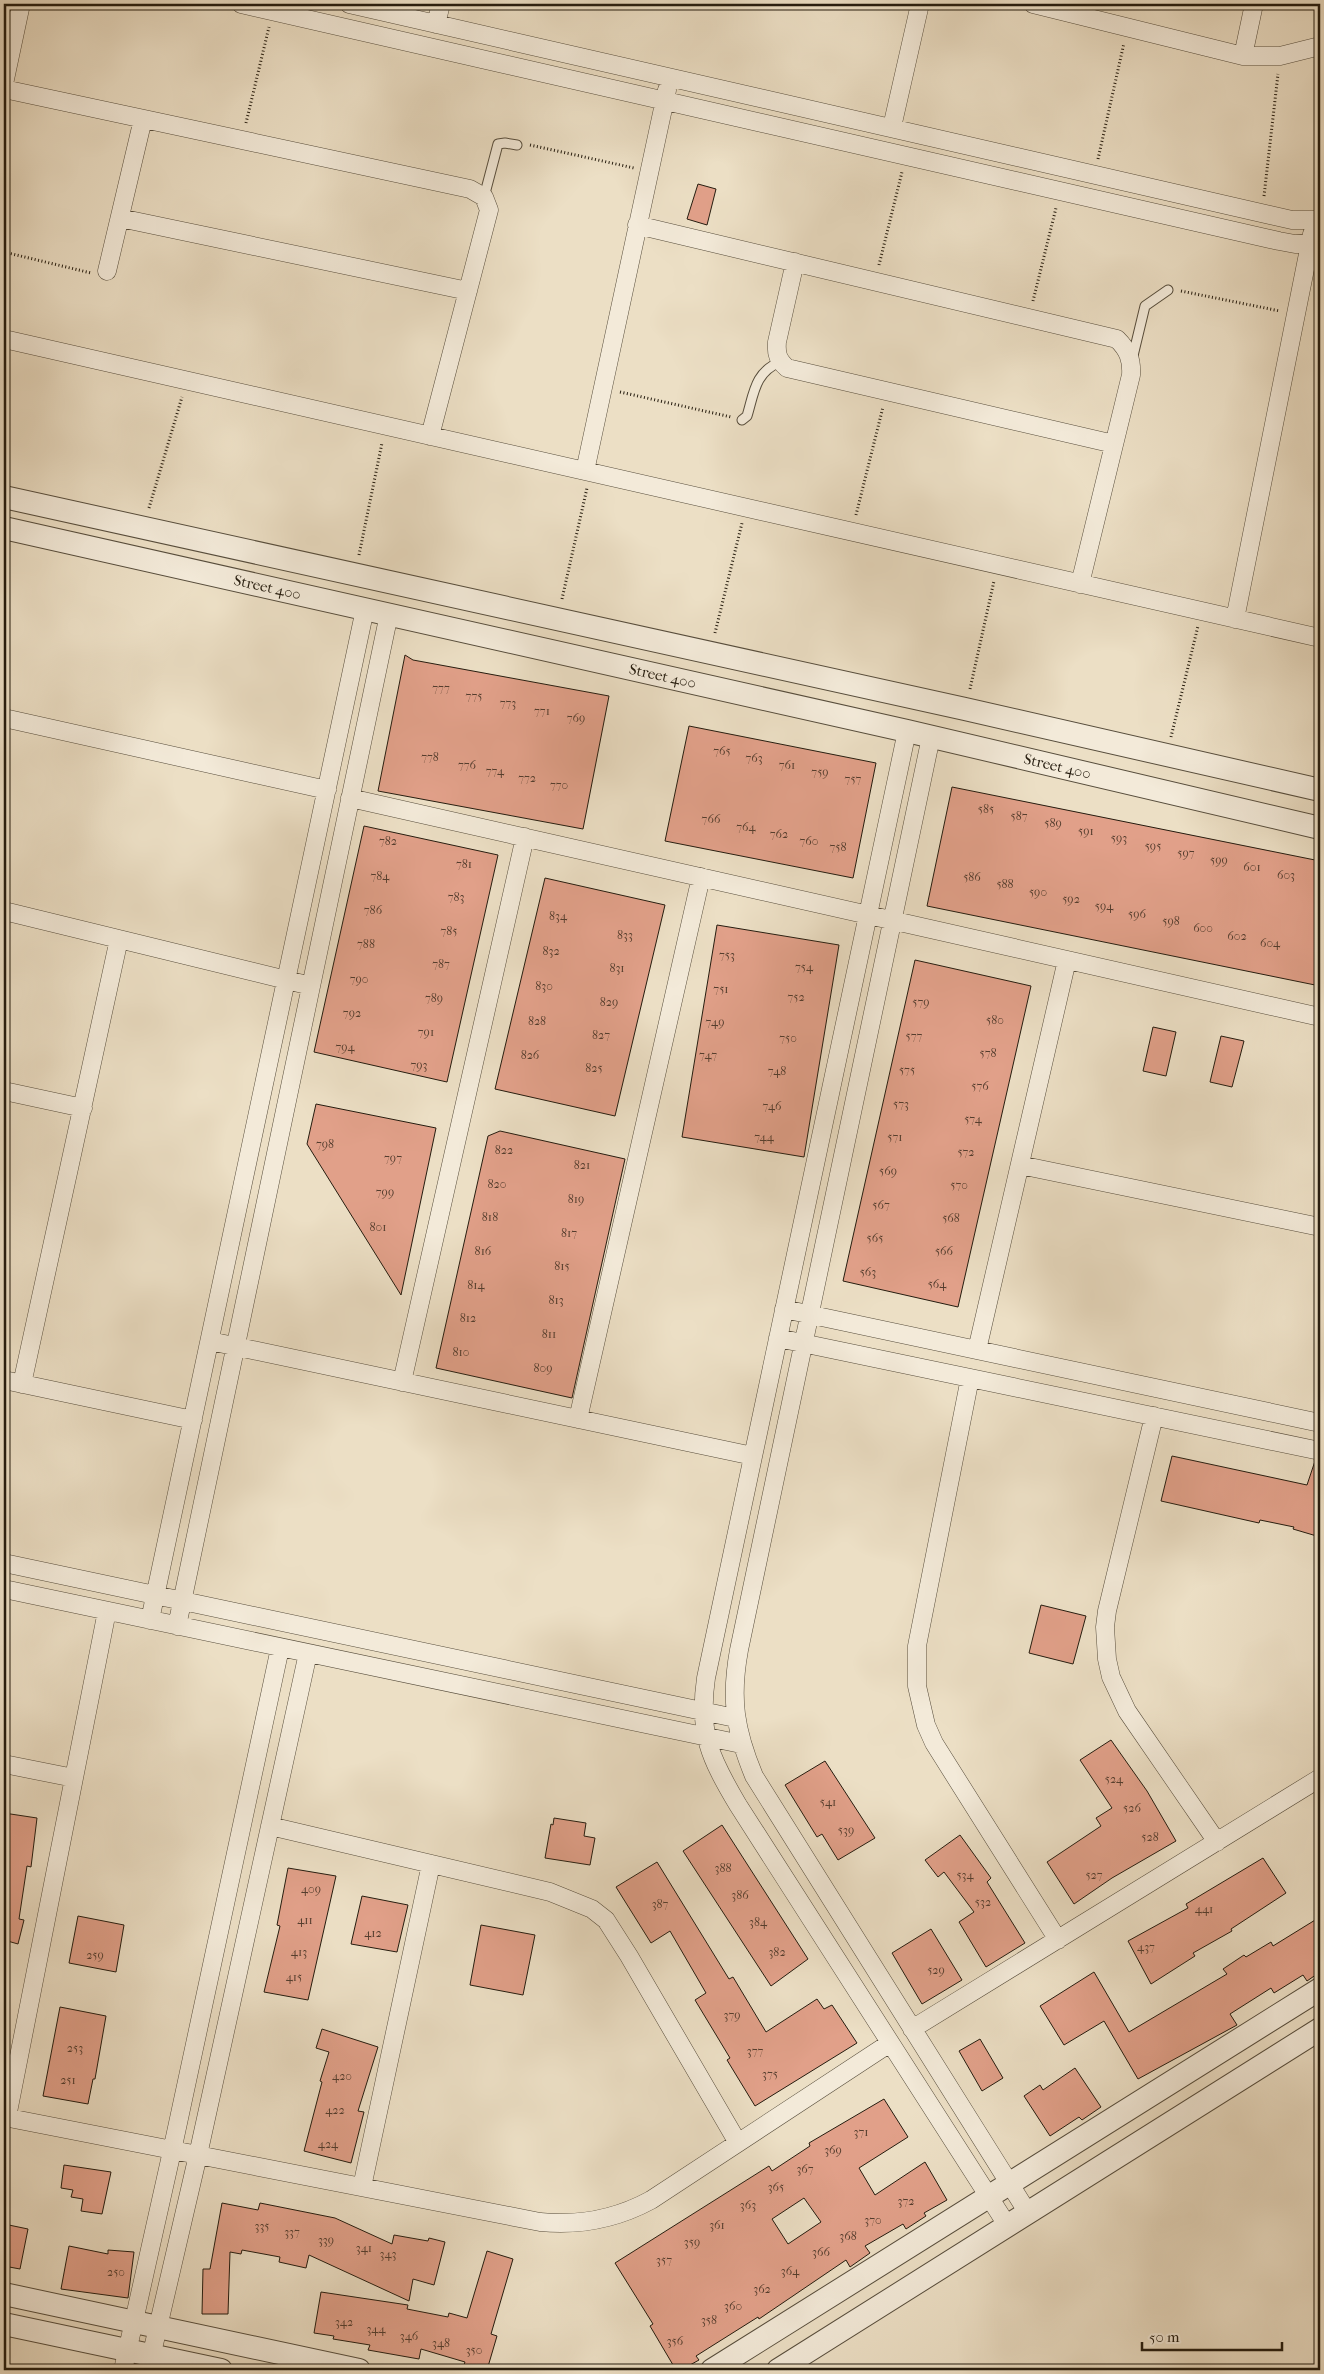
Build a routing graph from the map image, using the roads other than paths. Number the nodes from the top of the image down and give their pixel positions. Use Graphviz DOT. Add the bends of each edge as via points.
graph roads {
  1 [pos="21,4"];
  2 [pos="241,4"];
  3 [pos="349,4"];
  4 [pos="441,4"];
  5 [pos="920,4"];
  6 [pos="1033,4"];
  7 [pos="1254,4"];
  8 [pos="436,24"];
  9 [pos="1320,46"];
  10 [pos="1243,56"];
  11 [pos="669,77"];
  12 [pos="4,84"];
  13 [pos="4,89"];
  14 [pos="664,101"];
  15 [pos="143,119"];
  16 [pos="892,127"];
  17 [pos="517,145"];
  18 [pos="484,196"];
  19 [pos="120,218"];
  20 [pos="1317,221"];
  21 [pos="638,225"];
  22 [pos="1315,244"];
  23 [pos="795,262"];
  24 [pos="107,271"];
  25 [pos="1168,290"];
  26 [pos="468,291"];
  27 [pos="4,339"];
  28 [pos="780,362"];
  29 [pos="1132,362"];
  30 [pos="742,420"];
  31 [pos="430,436"];
  32 [pos="1114,444"];
  33 [pos="588,472"];
  34 [pos="4,497"];
  35 [pos="4,528"];
  36 [pos="1080,584"];
  37 [pos="365,609"];
  38 [pos="389,614"];
  39 [pos="1235,619"];
  40 [pos="1320,638"];
  41 [pos="914,698"];
  42 [pos="4,718"];
  43 [pos="907,731"];
  44 [pos="931,736"];
  45 [pos="327,790"];
  46 [pos="1320,790"];
  47 [pos="350,798"];
  48 [pos="1320,828"];
  49 [pos="525,837"];
  50 [pos="701,877"];
  51 [pos="4,911"];
  52 [pos="868,915"];
  53 [pos="893,920"];
  54 [pos="119,939"];
  55 [pos="1067,960"];
  56 [pos="287,980"];
  57 [pos="311,986"];
  58 [pos="1320,1017"];
  59 [pos="4,1091"];
  60 [pos="83,1108"];
  61 [pos="1020,1165"];
  62 [pos="1320,1227"];
  63 [pos="784,1309"];
  64 [pos="810,1314"];
  65 [pos="778,1338"];
  66 [pos="210,1341"];
  67 [pos="803,1343"];
  68 [pos="236,1346"];
  69 [pos="977,1350"];
  70 [pos="970,1378"];
  71 [pos="4,1380"];
  72 [pos="402,1382"];
  73 [pos="22,1384"];
  74 [pos="1154,1416"];
  75 [pos="578,1419"];
  76 [pos="193,1420"];
  77 [pos="1320,1423"];
  78 [pos="1320,1451"];
  79 [pos="753,1456"];
  80 [pos="4,1563"];
  81 [pos="4,1589"];
  82 [pos="156,1596"];
  83 [pos="182,1601"];
  84 [pos="107,1611"];
  85 [pos="150,1620"];
  86 [pos="177,1626"];
  87 [pos="280,1648"];
  88 [pos="308,1653"];
  89 [pos="703,1712"];
  90 [pos="735,1718"];
  91 [pos="706,1737"];
  92 [pos="741,1744"];
  93 [pos="4,1764"];
  94 [pos="74,1778"];
  95 [pos="1320,1778"];
  96 [pos="270,1826"];
  97 [pos="1217,1842"];
  98 [pos="431,1864"];
  99 [pos="1058,1940"];
  100 [pos="1320,1989"];
  101 [pos="912,2029"];
  102 [pos="1320,2029"];
  103 [pos="890,2043"];
  104 [pos="5,2117"];
  105 [pos="738,2143"];
  106 [pos="172,2151"];
  107 [pos="198,2155"];
  108 [pos="1010,2184"];
  109 [pos="362,2187"];
  110 [pos="989,2197"];
  111 [pos="1028,2213"];
  112 [pos="1007,2225"];
  113 [pos="4,2294"];
  114 [pos="134,2322"];
  115 [pos="4,2324"];
  116 [pos="158,2327"];
  117 [pos="125,2360"];
  118 [pos="149,2363"];
  119 [pos="221,2370"];
  120 [pos="360,2370"];
  121 [pos="712,2370"];
  122 [pos="778,2370"];
  1 -- 12 [label="street"];
  2 -- 14 [label="street"];
  3 -- 8 [label="street"];
  4 -- 8 [label="street"];
  5 -- 16 [label="street"];
  6 -- 10 [label="street"];
  7 -- 10 [label="street"];
  8 -- 11 [label="street"];
  9 -- 10 [label="street" via="1280,56"];
  11 -- 14 [label="street"];
  11 -- 16 [label="street"];
  13 -- 15 [label="street"];
  14 -- 21 [label="street"];
  14 -- 22 [label="street" via="1279,241"];
  15 -- 18 [label="street" via="470,189"];
  15 -- 19 [label="street"];
  16 -- 20 [label="street" via="1262,213"];
  17 -- 18 [label="lane" via="498,144"];
  18 -- 26 [label="street" via="489,210"];
  19 -- 24 [label="street"];
  19 -- 26 [label="street"];
  20 -- 22 [label="street"];
  21 -- 23 [label="street"];
  21 -- 33 [label="street" via="602,388"];
  22 -- 39 [label="street" via="1296,314"];
  23 -- 28 [label="street" via="777,342"];
  23 -- 29 [label="street" via="1117,339 1127,349"];
  25 -- 29 [label="lane" via="1145,306"];
  26 -- 31 [label="street"];
  27 -- 31 [label="street"];
  28 -- 30 [label="lane" via="760,376 747,416"];
  28 -- 32 [label="street" via="797,372"];
  29 -- 32 [label="street"];
  31 -- 33 [label="street"];
  32 -- 36 [label="street"];
  33 -- 36 [label="street"];
  34 -- 41 [label="street, Street 400"];
  35 -- 37 [label="street, Street 400"];
  36 -- 39 [label="street"];
  37 -- 38 [label="street, Street 400"];
  37 -- 45 [label="street"];
  38 -- 43 [label="street, Street 400"];
  38 -- 47 [label="street"];
  39 -- 40 [label="street"];
  41 -- 43 [label="street"];
  41 -- 46 [label="street, Street 400"];
  42 -- 45 [label="street"];
  43 -- 44 [label="street, Street 400"];
  43 -- 52 [label="street"];
  44 -- 48 [label="street, Street 400"];
  44 -- 53 [label="street"];
  45 -- 56 [label="street"];
  47 -- 49 [label="street"];
  47 -- 57 [label="street"];
  49 -- 50 [label="street"];
  49 -- 72 [label="street"];
  50 -- 52 [label="street"];
  50 -- 75 [label="street"];
  51 -- 54 [label="street"];
  52 -- 53 [label="street"];
  52 -- 63 [label="street"];
  53 -- 55 [label="street"];
  53 -- 64 [label="street"];
  54 -- 56 [label="street"];
  54 -- 60 [label="street"];
  55 -- 58 [label="street"];
  55 -- 61 [label="street"];
  56 -- 57 [label="street"];
  56 -- 66 [label="street"];
  57 -- 68 [label="street"];
  59 -- 60 [label="street"];
  60 -- 73 [label="street"];
  61 -- 62 [label="street"];
  61 -- 69 [label="street"];
  63 -- 64 [label="street"];
  63 -- 65 [label="street"];
  64 -- 67 [label="street"];
  64 -- 69 [label="street"];
  65 -- 67 [label="street"];
  65 -- 79 [label="street"];
  66 -- 68 [label="street"];
  66 -- 76 [label="street"];
  67 -- 70 [label="street"];
  67 -- 90 [label="street" via="735,1670"];
  68 -- 72 [label="street"];
  68 -- 83 [label="street"];
  69 -- 77 [label="street"];
  70 -- 74 [label="street"];
  70 -- 99 [label="street" via="917,1646 917,1686 926,1725 943,1760"];
  71 -- 73 [label="street"];
  72 -- 75 [label="street"];
  73 -- 76 [label="street"];
  74 -- 78 [label="street"];
  74 -- 97 [label="street" via="1107,1611 1107,1659 1118,1695"];
  75 -- 79 [label="street"];
  76 -- 82 [label="street"];
  79 -- 89 [label="street" via="706,1678"];
  80 -- 82 [label="street"];
  81 -- 84 [label="street"];
  82 -- 83 [label="street"];
  82 -- 85 [label="street"];
  83 -- 86 [label="street"];
  83 -- 89 [label="street"];
  84 -- 85 [label="street"];
  84 -- 94 [label="street"];
  85 -- 86 [label="street"];
  86 -- 87 [label="street"];
  87 -- 88 [label="street"];
  87 -- 106 [label="street"];
  88 -- 91 [label="street"];
  88 -- 96 [label="street"];
  89 -- 90 [label="street"];
  89 -- 91 [label="street"];
  90 -- 92 [label="street"];
  91 -- 92 [label="street"];
  91 -- 103 [label="street" via="718,1770 738,1805"];
  92 -- 101 [label="street" via="754,1776"];
  93 -- 94 [label="street"];
  94 -- 104 [label="street"];
  95 -- 97 [label="street"];
  96 -- 98 [label="street"];
  96 -- 107 [label="street"];
  97 -- 99 [label="street"];
  98 -- 105 [label="street" via="550,1892 592,1909 606,1920"];
  98 -- 109 [label="street"];
  99 -- 101 [label="street"];
  100 -- 108 [label="street"];
  101 -- 108 [label="street"];
  102 -- 111 [label="street"];
  103 -- 105 [label="street"];
  103 -- 110 [label="street"];
  104 -- 106 [label="street"];
  105 -- 109 [label="street" via="636,2208 580,2223 540,2222"];
  106 -- 107 [label="street"];
  106 -- 114 [label="street"];
  107 -- 109 [label="street"];
  107 -- 116 [label="street"];
  108 -- 110 [label="street"];
  108 -- 111 [label="street"];
  110 -- 112 [label="street"];
  110 -- 121 [label="street"];
  111 -- 112 [label="street"];
  112 -- 122 [label="street"];
  113 -- 114 [label="street"];
  114 -- 116 [label="street"];
  114 -- 117 [label="street"];
  115 -- 117 [label="street"];
  116 -- 118 [label="street"];
  116 -- 120 [label="street"];
  117 -- 118 [label="street"];
  118 -- 119 [label="street"];
}
